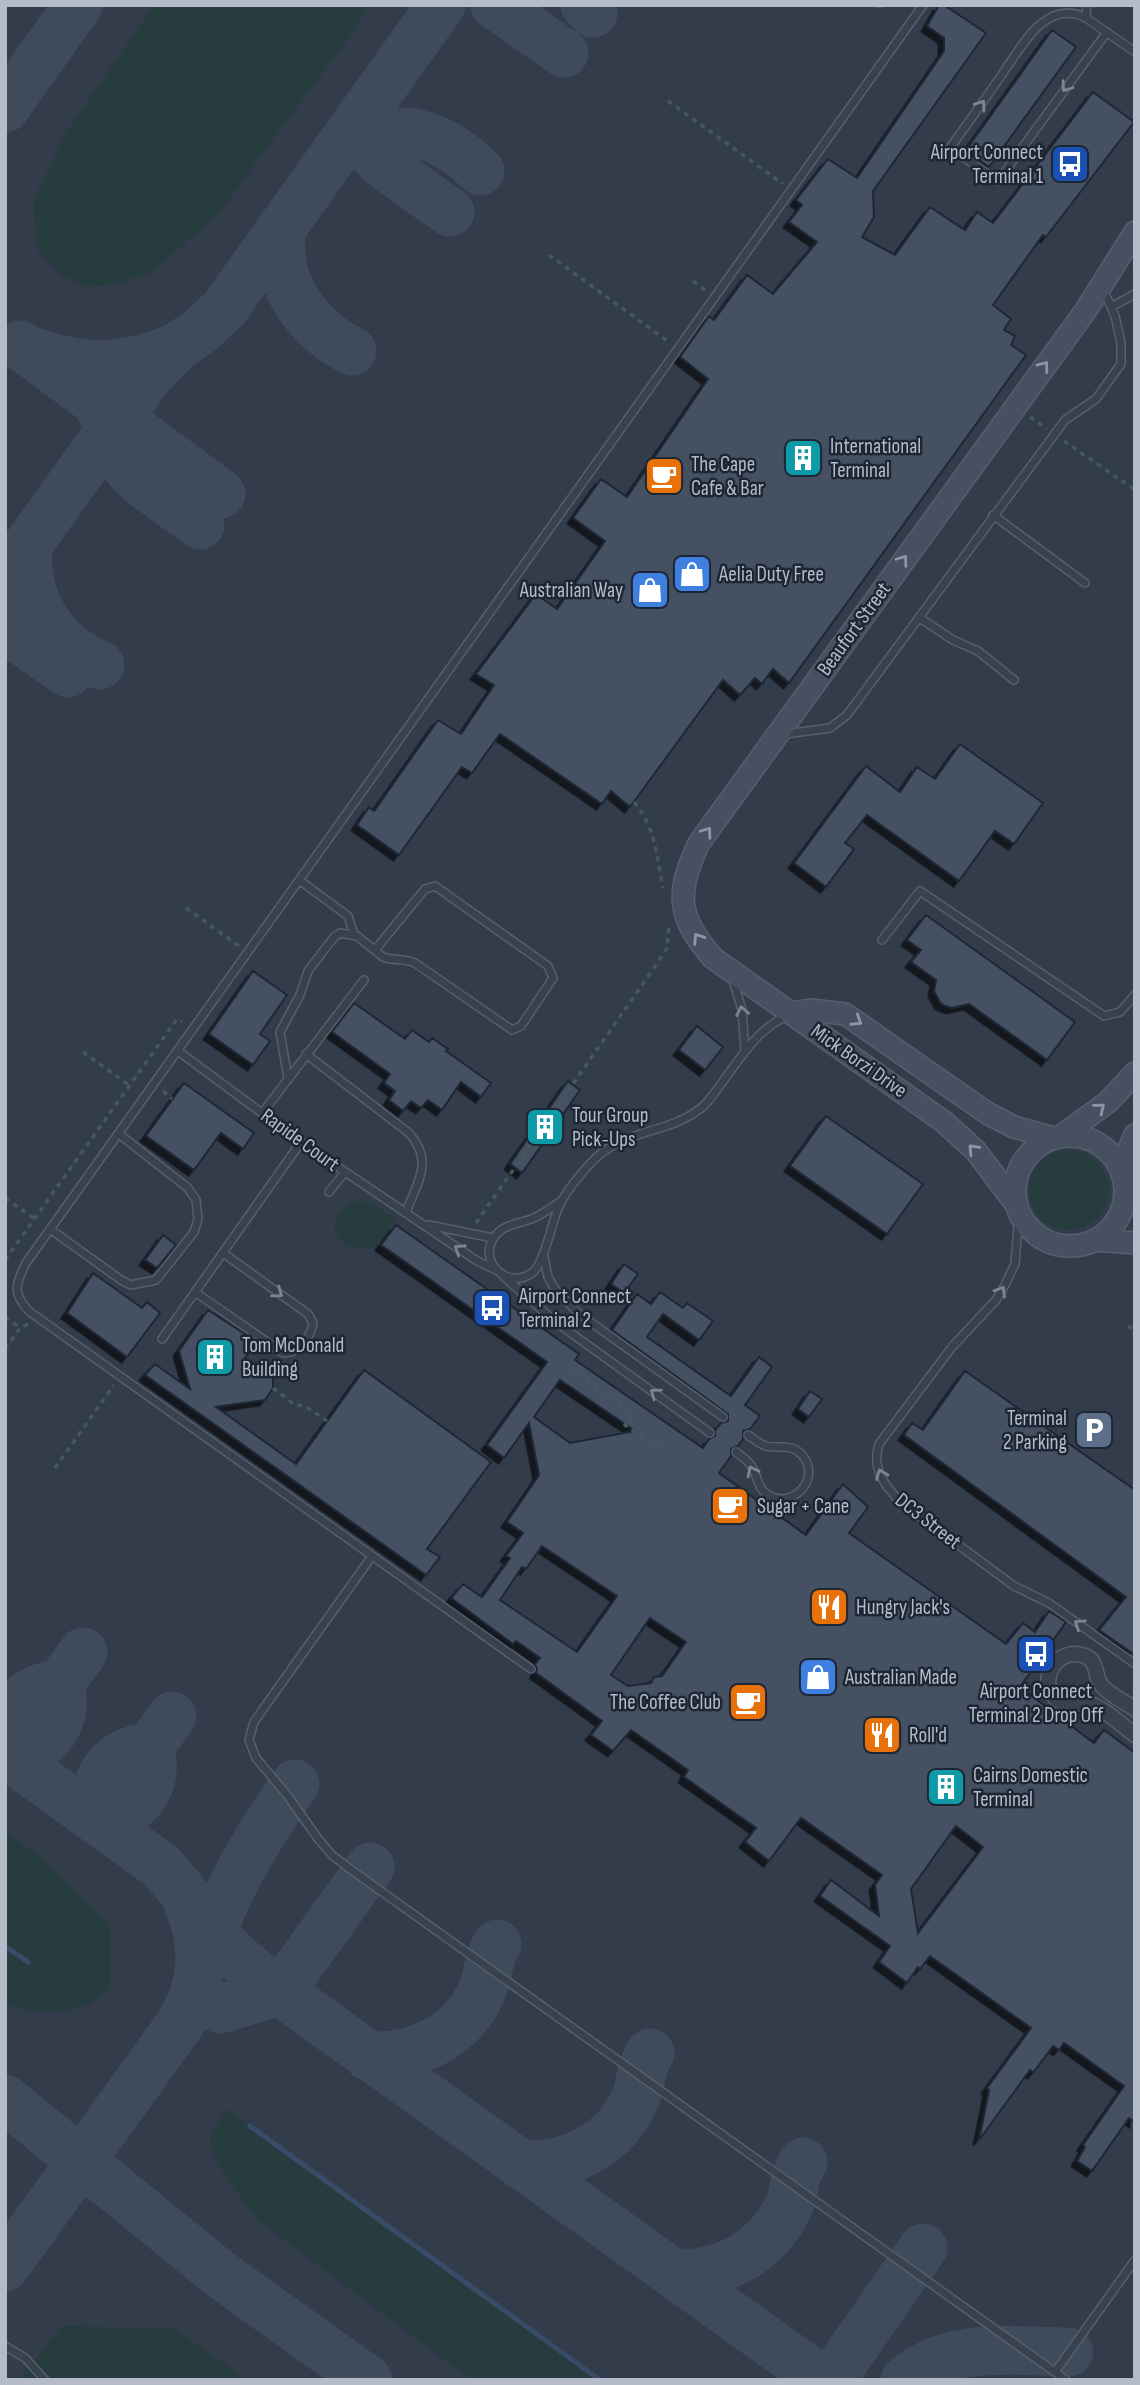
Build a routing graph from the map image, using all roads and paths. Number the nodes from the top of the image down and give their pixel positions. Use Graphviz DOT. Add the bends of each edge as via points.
graph roads {
  1 [pos="923,5"];
  2 [pos="1087,5"];
  3 [pos="1086,18"];
  4 [pos="1107,32"];
  5 [pos="1135,52"];
  6 [pos="668,101"];
  7 [pos="792,190"];
  8 [pos="1135,232"];
  9 [pos="549,255"];
  10 [pos="1101,285"];
  11 [pos="1135,294"];
  12 [pos="1111,307"];
  13 [pos="679,348"];
  14 [pos="993,515"];
  15 [pos="1084,583"];
  16 [pos="920,618"];
  17 [pos="1014,680"];
  18 [pos="777,735"];
  19 [pos="634,802"];
  20 [pos="299,880"];
  21 [pos="664,893"];
  22 [pos="186,908"];
  23 [pos="669,918"];
  24 [pos="354,935"];
  25 [pos="882,940"];
  26 [pos="375,950"];
  27 [pos="248,953"];
  28 [pos="730,972"];
  29 [pos="364,980"];
  30 [pos="1135,995"];
  31 [pos="791,1013"];
  32 [pos="177,1019"];
  33 [pos="178,1051"];
  34 [pos="745,1051"];
  35 [pos="83,1052"];
  36 [pos="306,1054"];
  37 [pos="1135,1073"];
  38 [pos="288,1078"];
  39 [pos="130,1086"];
  40 [pos="263,1112"];
  41 [pos="119,1134"];
  42 [pos="1135,1135"];
  43 [pos="1057,1138"];
  44 [pos="301,1142"];
  45 [pos="345,1172"];
  46 [pos="1127,1181"];
  47 [pos="329,1192"];
  48 [pos="5,1198"];
  49 [pos="561,1201"];
  50 [pos="1017,1207"];
  51 [pos="406,1212"];
  52 [pos="35,1219"];
  53 [pos="425,1224"];
  54 [pos="50,1229"];
  55 [pos="469,1234"];
  56 [pos="493,1238"];
  57 [pos="1095,1240"];
  58 [pos="1135,1243"];
  59 [pos="223,1253"];
  60 [pos="544,1253"];
  61 [pos="5,1260"];
  62 [pos="499,1273"];
  63 [pos="195,1292"];
  64 [pos="5,1317"];
  65 [pos="1128,1326"];
  66 [pos="20,1328"];
  67 [pos="1135,1331"];
  68 [pos="162,1339"];
  69 [pos="570,1367"];
  70 [pos="120,1377"];
  71 [pos="273,1388"];
  72 [pos="723,1417"];
  73 [pos="327,1421"];
  74 [pos="710,1433"];
  75 [pos="748,1434"];
  76 [pos="736,1452"];
  77 [pos="666,1453"];
  78 [pos="55,1468"];
  79 [pos="372,1556"];
  80 [pos="1135,1664"];
  81 [pos="531,1669"];
  82 [pos="1135,1709"];
  83 [pos="1135,1735"];
  84 [pos="1135,2260"];
  85 [pos="5,2346"];
  86 [pos="1055,2372"];
  87 [pos="45,2380"];
  88 [pos="1066,2380"];
  1 -- 7 [label="lane"];
  2 -- 3 [label="lane"];
  3 -- 4 [label="lane"];
  4 -- 3 [label="lane, one-way" via="998,181 950,148 1041,23 1065,13"];
  4 -- 5 [label="lane"];
  6 -- 7 [label="path"];
  7 -- 13 [label="lane"];
  8 -- 10 [label="street, Beaufort Street"];
  9 -- 13 [label="path"];
  10 -- 12 [label="lane"];
  18 -- 10 [label="street, Beaufort Street, one-way"];
  11 -- 12 [label="lane"];
  12 -- 14 [label="lane" via="1121,343 1121,364 1096,399 1065,419"];
  13 -- 20 [label="lane"];
  14 -- 15 [label="lane"];
  14 -- 16 [label="lane"];
  16 -- 17 [label="lane" via="978,652"];
  16 -- 18 [label="lane" via="847,715 830,728"];
  28 -- 18 [label="street, Beaufort Street, one-way" via="695,936 685,915 684,877 699,843"];
  19 -- 21 [label="path" via="650,830"];
  20 -- 24 [label="lane" via="348,916"];
  20 -- 27 [label="lane"];
  22 -- 27 [label="path"];
  23 -- 55 [label="path" via="667,948"];
  24 -- 26 [label="lane"];
  24 -- 38 [label="lane" via="334,937 306,976 280,1032"];
  25 -- 30 [label="lane" via="920,891 1104,1016 1120,1012"];
  26 -- 26 [label="lane" via="387,958 415,963 512,1030 521,1026 553,978 548,966 435,886 425,889"];
  27 -- 33 [label="lane"];
  28 -- 31 [label="street, Beaufort Street"];
  34 -- 28 [label="lane, one-way" via="743,1010"];
  29 -- 36 [label="lane"];
  31 -- 34 [label="lane" via="761,1031"];
  31 -- 43 [label="street, Mick Borzi Drive, one-way" via="845,1014 987,1112 1014,1127"];
  50 -- 31 [label="street, Mick Borzi Drive, one-way" via="976,1151 951,1128"];
  32 -- 39 [label="path"];
  33 -- 40 [label="lane, Rapide Court"];
  33 -- 41 [label="lane"];
  34 -- 49 [label="lane" via="701,1108 615,1143 588,1166"];
  35 -- 39 [label="path"];
  36 -- 38 [label="lane"];
  36 -- 51 [label="lane" via="417,1142 423,1162"];
  43 -- 37 [label="street, one-way" via="1108,1102"];
  38 -- 40 [label="lane"];
  39 -- 52 [label="path"];
  40 -- 44 [label="lane, Rapide Court"];
  41 -- 54 [label="lane"];
  41 -- 54 [label="lane" via="192,1193 198,1210 194,1232 156,1280 131,1284"];
  42 -- 46 [label="street" via="1128,1151"];
  43 -- 46 [label="street" via="1073,1136 1098,1143 1109,1151"];
  43 -- 50 [label="street" via="1039,1146 1018,1171"];
  44 -- 45 [label="lane, Rapide Court"];
  44 -- 59 [label="lane"];
  45 -- 47 [label="lane"];
  45 -- 51 [label="lane, Rapide Court"];
  46 -- 57 [label="street" via="1119,1215"];
  48 -- 52 [label="path"];
  49 -- 56 [label="lane" via="536,1217 498,1231"];
  49 -- 60 [label="lane"];
  50 -- 57 [label="street" via="1026,1225 1050,1243 1073,1246"];
  80 -- 50 [label="lane, DC3 Street, one-way" via="1049,1603 1014,1586 903,1504 881,1478 876,1461 879,1444 1005,1285 1015,1264"];
  51 -- 53 [label="lane, Rapide Court"];
  52 -- 61 [label="path"];
  53 -- 55 [label="lane, Rapide Court"];
  62 -- 53 [label="lane, Rapide Court, one-way"];
  54 -- 70 [label="lane" via="17,1283 21,1303"];
  55 -- 56 [label="lane, Rapide Court"];
  56 -- 62 [label="lane" via="490,1262"];
  57 -- 58 [label="street"];
  59 -- 63 [label="lane"];
  59 -- 63 [label="lane, one-way" via="307,1314 312,1330 298,1350 283,1353"];
  60 -- 62 [label="lane" via="529,1275"];
  60 -- 72 [label="lane" via="548,1277 572,1308"];
  74 -- 62 [label="lane, Rapide Court, one-way" via="557,1323"];
  63 -- 68 [label="lane"];
  64 -- 66 [label="path"];
  65 -- 67 [label="path"];
  69 -- 77 [label="path" via="633,1415 625,1425"];
  70 -- 78 [label="path"];
  70 -- 79 [label="lane"];
  71 -- 73 [label="path"];
  75 -- 76 [label="lane, one-way" via="765,1446 798,1451 808,1466 807,1483 787,1499 770,1496"];
  79 -- 81 [label="lane"];
  79 -- 86 [label="lane" via="254,1722 249,1740 256,1758 319,1840 350,1869"];
  82 -- 83 [label="street" via="1101,1685 1095,1665 1085,1656 1067,1655 1049,1672 1049,1689 1059,1702 1089,1703"];
  84 -- 86 [label="lane"];
  85 -- 87 [label="lane" via="25,2358"];
  86 -- 88 [label="lane"];
}
